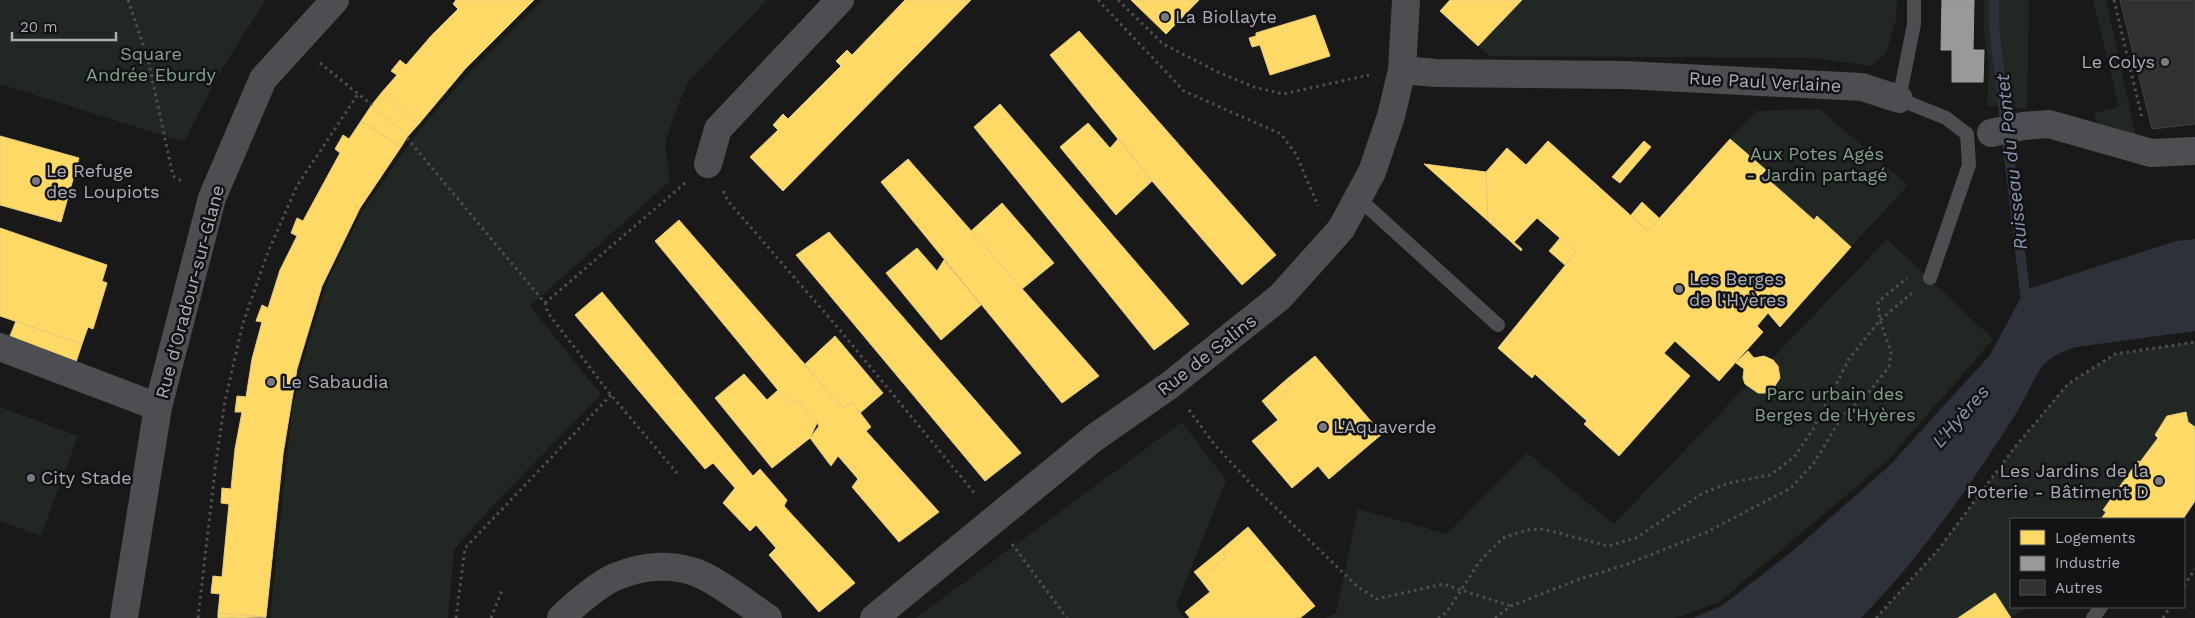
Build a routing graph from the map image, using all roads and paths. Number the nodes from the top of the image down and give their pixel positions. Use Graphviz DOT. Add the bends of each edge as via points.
graph roads {
  1 [pos="128,0"];
  2 [pos="335,0"];
  3 [pos="840,0"];
  4 [pos="1098,0"];
  5 [pos="1118,0"];
  6 [pos="1406,0"];
  7 [pos="1914,0"];
  8 [pos="2114,0"];
  9 [pos="295,44"];
  10 [pos="1402,70"];
  11 [pos="358,94"];
  12 [pos="1900,98"];
  13 [pos="372,105"];
  14 [pos="1979,133"];
  15 [pos="407,138"];
  16 [pos="2195,152"];
  17 [pos="2151,153"];
  18 [pos="708,164"];
  19 [pos="212,198"];
  20 [pos="1358,198"];
  21 [pos="1341,229"];
  22 [pos="1930,278"];
  23 [pos="545,303"];
  24 [pos="1880,320"];
  25 [pos="1498,324"];
  26 [pos="2195,342"];
  27 [pos="0,348"];
  28 [pos="611,394"];
  29 [pos="158,407"];
  30 [pos="1193,415"];
  31 [pos="677,473"];
  32 [pos="995,518"];
  33 [pos="2195,569"];
  34 [pos="2185,584"];
  35 [pos="1460,589"];
  36 [pos="502,590"];
  37 [pos="1511,606"];
  38 [pos="124,618"];
  39 [pos="198,618"];
  40 [pos="456,618"];
  41 [pos="491,618"];
  42 [pos="561,618"];
  43 [pos="768,618"];
  44 [pos="874,618"];
  45 [pos="1067,618"];
  46 [pos="1438,618"];
  47 [pos="1495,618"];
  48 [pos="1876,618"];
  1 -- 19 [label="path" via="148,59 173,176"];
  2 -- 9 [label="street, Rue d'Oradour-sur-Glane"];
  3 -- 18 [label="street" via="718,129"];
  4 -- 21 [label="path" via="1184,91 1281,134 1296,154 1321,214"];
  5 -- 10 [label="path" via="1163,44 1261,89 1283,94"];
  6 -- 10 [label="street, Rue de Salins"];
  7 -- 12 [label="lane" via="1914,24"];
  8 -- 17 [label="path"];
  9 -- 11 [label="path"];
  9 -- 19 [label="street, Rue d'Oradour-sur-Glane" via="263,79"];
  10 -- 12 [label="street, Rue Paul Verlaine" via="1624,75 1862,87"];
  10 -- 20 [label="street, Rue de Salins" via="1372,172"];
  11 -- 13 [label="path"];
  11 -- 39 [label="path" via="297,186 268,252 244,323 224,410"];
  12 -- 14 [label="lane, Rue Paul Verlaine"];
  14 -- 17 [label="street" via="2049,124"];
  14 -- 22 [label="lane"];
  15 -- 23 [label="path"];
  16 -- 17 [label="street"];
  18 -- 23 [label="path"];
  18 -- 32 [label="path" via="728,201 871,366"];
  19 -- 29 [label="street, Rue d'Oradour-sur-Glane"];
  20 -- 21 [label="street, Rue de Salins"];
  20 -- 25 [label="lane"];
  21 -- 32 [label="street, Rue de Salins" via="1280,298 1170,385 1094,438"];
  22 -- 24 [label="path"];
  22 -- 24 [label="path" via="1904,278 1878,302"];
  23 -- 28 [label="path" via="548,314"];
  24 -- 35 [label="path" via="1849,359 1812,431 1794,457 1770,475 1730,483 1703,493 1636,538 1608,546 1543,529 1527,530 1503,538 1480,561"];
  24 -- 37 [label="path" via="1891,352 1889,367 1869,392 1841,418 1814,463 1791,488 1707,532"];
  26 -- 48 [label="path" via="2114,354 2068,384 2015,447 1938,550"];
  27 -- 29 [label="street"];
  28 -- 31 [label="path"];
  28 -- 40 [label="path" via="465,548"];
  29 -- 38 [label="street, Rue d'Oradour-sur-Glane"];
  30 -- 35 [label="path" via="1214,444 1252,485 1358,588 1377,598 1443,584"];
  32 -- 44 [label="street, Rue de Salins"];
  32 -- 45 [label="path"];
  33 -- 34 [label="path"];
  35 -- 37 [label="path"];
  35 -- 46 [label="path" via="1446,613"];
  36 -- 41 [label="path"];
  37 -- 47 [label="path"];
  42 -- 43 [label="street" via="614,577 641,569 673,566 704,576"];
}
